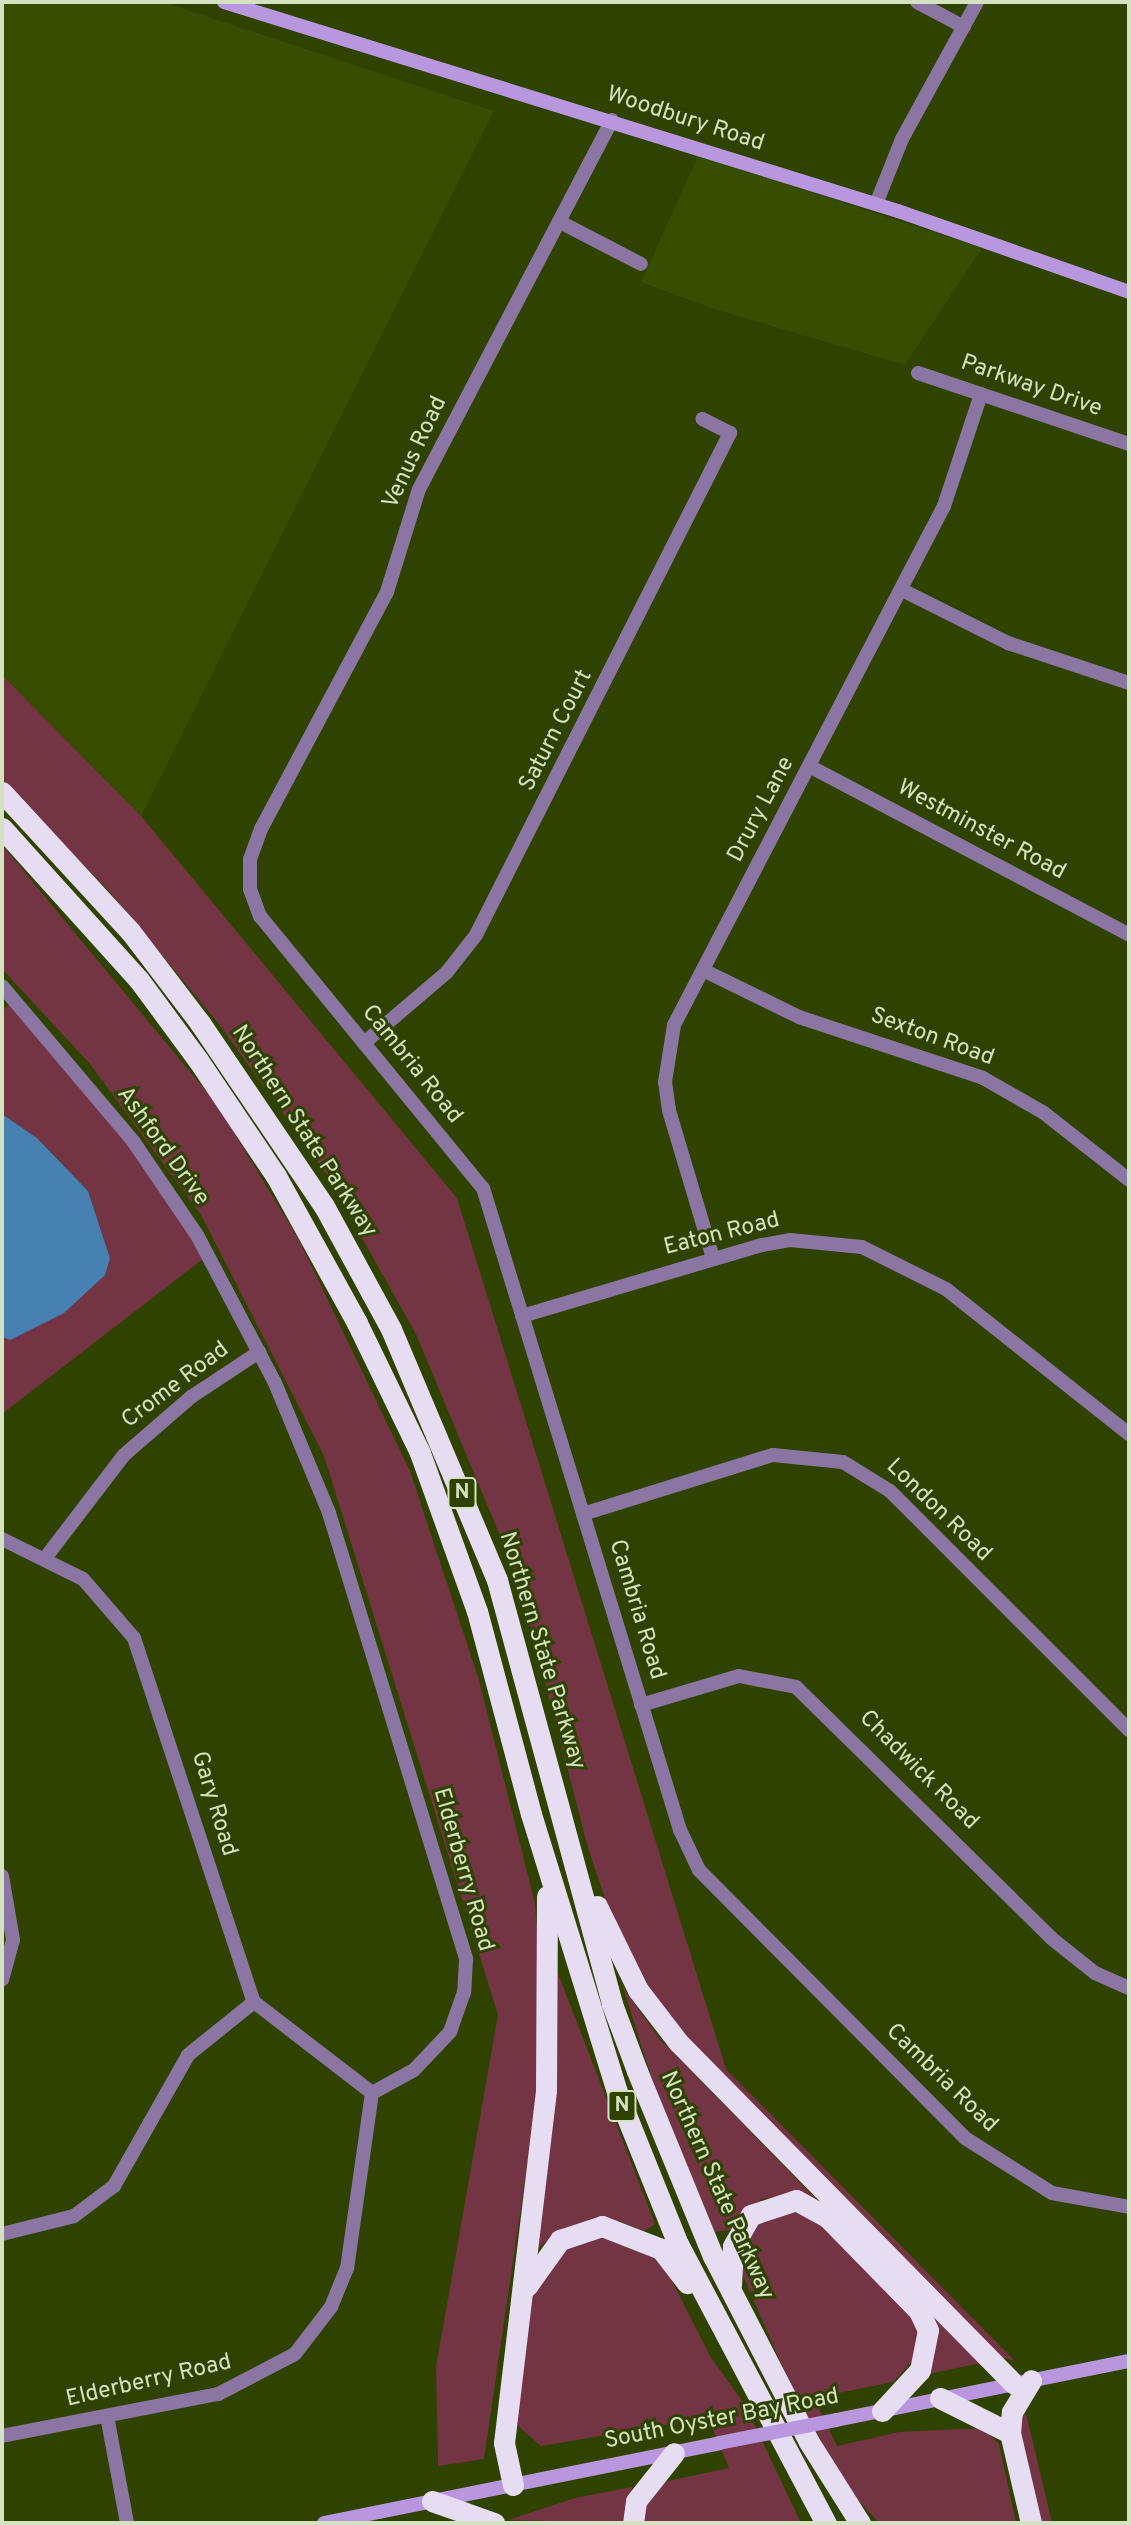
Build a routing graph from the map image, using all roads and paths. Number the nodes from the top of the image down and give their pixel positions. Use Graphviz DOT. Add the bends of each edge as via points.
graph roads {
  1 [pos="224,2"];
  2 [pos="917,2"];
  3 [pos="977,2"];
  4 [pos="964,26"];
  5 [pos="612,120"];
  6 [pos="876,204"];
  7 [pos="560,222"];
  8 [pos="641,264"];
  9 [pos="1129,292"];
  10 [pos="918,373"];
  11 [pos="981,394"];
  12 [pos="702,419"];
  13 [pos="1129,444"];
  14 [pos="902,590"];
  15 [pos="1129,683"];
  16 [pos="811,767"];
  17 [pos="2,792"];
  18 [pos="2,828"];
  19 [pos="250,889"];
  20 [pos="1129,935"];
  21 [pos="703,970"];
  22 [pos="2,986"];
  23 [pos="364,1043"];
  24 [pos="1129,1180"];
  25 [pos="713,1258"];
  26 [pos="523,1316"];
  27 [pos="259,1352"];
  28 [pos="1129,1434"];
  29 [pos="583,1514"];
  30 [pos="2,1539"];
  31 [pos="46,1557"];
  32 [pos="641,1705"];
  33 [pos="1129,1730"];
  34 [pos="538,1839"];
  35 [pos="569,1839"];
  36 [pos="2,1876"];
  37 [pos="2,1980"];
  38 [pos="1129,1988"];
  39 [pos="254,2002"];
  40 [pos="372,2093"];
  41 [pos="1129,2207"];
  42 [pos="2,2234"];
  43 [pos="731,2291"];
  44 [pos="522,2308"];
  45 [pos="1129,2361"];
  46 [pos="736,2362"];
  47 [pos="1023,2382"];
  48 [pos="940,2398"];
  49 [pos="882,2411"];
  50 [pos="107,2416"];
  51 [pos="1010,2433"];
  52 [pos="2,2437"];
  53 [pos="674,2453"];
  54 [pos="513,2485"];
  55 [pos="432,2501"];
  56 [pos="825,2522"];
  57 [pos="127,2523"];
  58 [pos="327,2523"];
  59 [pos="494,2523"];
  60 [pos="633,2523"];
  61 [pos="860,2523"];
  62 [pos="1031,2523"];
  1 -- 5 [label="main road, Woodbury Road"];
  2 -- 4 [label="street"];
  3 -- 4 [label="street"];
  4 -- 6 [label="street" via="902,139"];
  5 -- 6 [label="main road, Woodbury Road"];
  5 -- 7 [label="street, Venus Road"];
  6 -- 9 [label="main road, Woodbury Road"];
  7 -- 8 [label="street"];
  7 -- 19 [label="street, Venus Road" via="419,489 387,592 261,829 250,859"];
  10 -- 11 [label="street, Parkway Drive"];
  11 -- 13 [label="street, Parkway Drive"];
  11 -- 14 [label="street, Drury Lane" via="944,506"];
  12 -- 23 [label="street, Saturn Court" via="730,433 476,935 447,972"];
  14 -- 15 [label="street" via="1008,643"];
  14 -- 16 [label="street, Drury Lane"];
  16 -- 20 [label="street, Westminster Road"];
  16 -- 21 [label="street, Drury Lane"];
  17 -- 35 [label="highway, Northern State Parkway / N" via="130,931 200,1023 357,1266 419,1389 497,1580"];
  18 -- 34 [label="highway, Northern State Parkway / N" via="139,980 313,1237 420,1453 477,1611"];
  19 -- 23 [label="street, Cambria Road" via="260,916"];
  21 -- 24 [label="street, Sexton Road" via="799,1017 983,1078 1044,1113"];
  21 -- 25 [label="street, Drury Lane" via="674,1026 665,1082"];
  22 -- 27 [label="street, Ashford Drive" via="133,1141 197,1235"];
  23 -- 26 [label="street, Cambria Road" via="482,1188"];
  25 -- 26 [label="street, Eaton Road"];
  25 -- 28 [label="street, Eaton Road" via="790,1240 834,1242 892,1257 946,1289"];
  26 -- 29 [label="street, Cambria Road"];
  27 -- 31 [label="street, Crome Road" via="191,1397 124,1455"];
  27 -- 40 [label="street, Elderberry Road" via="329,1514 466,1959 464,1992 450,2032 414,2070"];
  29 -- 32 [label="street, Cambria Road"];
  29 -- 33 [label="street, London Road" via="773,1455 843,1462 890,1491"];
  30 -- 31 [label="street, Gary Road"];
  31 -- 39 [label="street, Gary Road" via="83,1579 134,1639"];
  32 -- 38 [label="street, Chadwick Road" via="739,1676 796,1687 1051,1938 1095,1973"];
  32 -- 41 [label="street, Cambria Road" via="699,1870 973,2144 1052,2193"];
  34 -- 44 [label="highway" via="551,1998"];
  34 -- 46 [label="highway, Northern State Parkway / N" via="618,2095 678,2244"];
  35 -- 43 [label="highway, Northern State Parkway / N" via="612,2004"];
  35 -- 47 [label="highway" via="608,1934 654,2013"];
  36 -- 37 [label="street" via="13,1940"];
  39 -- 40 [label="street"];
  39 -- 42 [label="street" via="188,2054 114,2186 74,2216"];
  40 -- 50 [label="street, Elderberry Road" via="347,2267 310,2338 278,2367 240,2387"];
  43 -- 49 [label="highway" via="733,2246 751,2215 796,2200 828,2218 919,2311 928,2330 920,2370"];
  43 -- 61 [label="highway, Northern State Parkway / N" via="809,2442"];
  44 -- 46 [label="highway" via="531,2273 560,2240 580,2231 619,2228 662,2249"];
  44 -- 54 [label="highway" via="504,2444"];
  45 -- 47 [label="main road, South Oyster Bay Road"];
  46 -- 56 [label="highway, Northern State Parkway / N"];
  47 -- 48 [label="main road, South Oyster Bay Road"];
  47 -- 51 [label="highway"];
  48 -- 49 [label="main road, South Oyster Bay Road"];
  48 -- 51 [label="highway"];
  49 -- 53 [label="main road, South Oyster Bay Road, bridge"];
  50 -- 52 [label="street, Elderberry Road"];
  50 -- 57 [label="street"];
  51 -- 62 [label="highway"];
  53 -- 54 [label="main road, South Oyster Bay Road"];
  53 -- 60 [label="highway" via="636,2501"];
  54 -- 55 [label="main road, South Oyster Bay Road"];
  55 -- 58 [label="main road, South Oyster Bay Road"];
  55 -- 59 [label="highway"];
}
